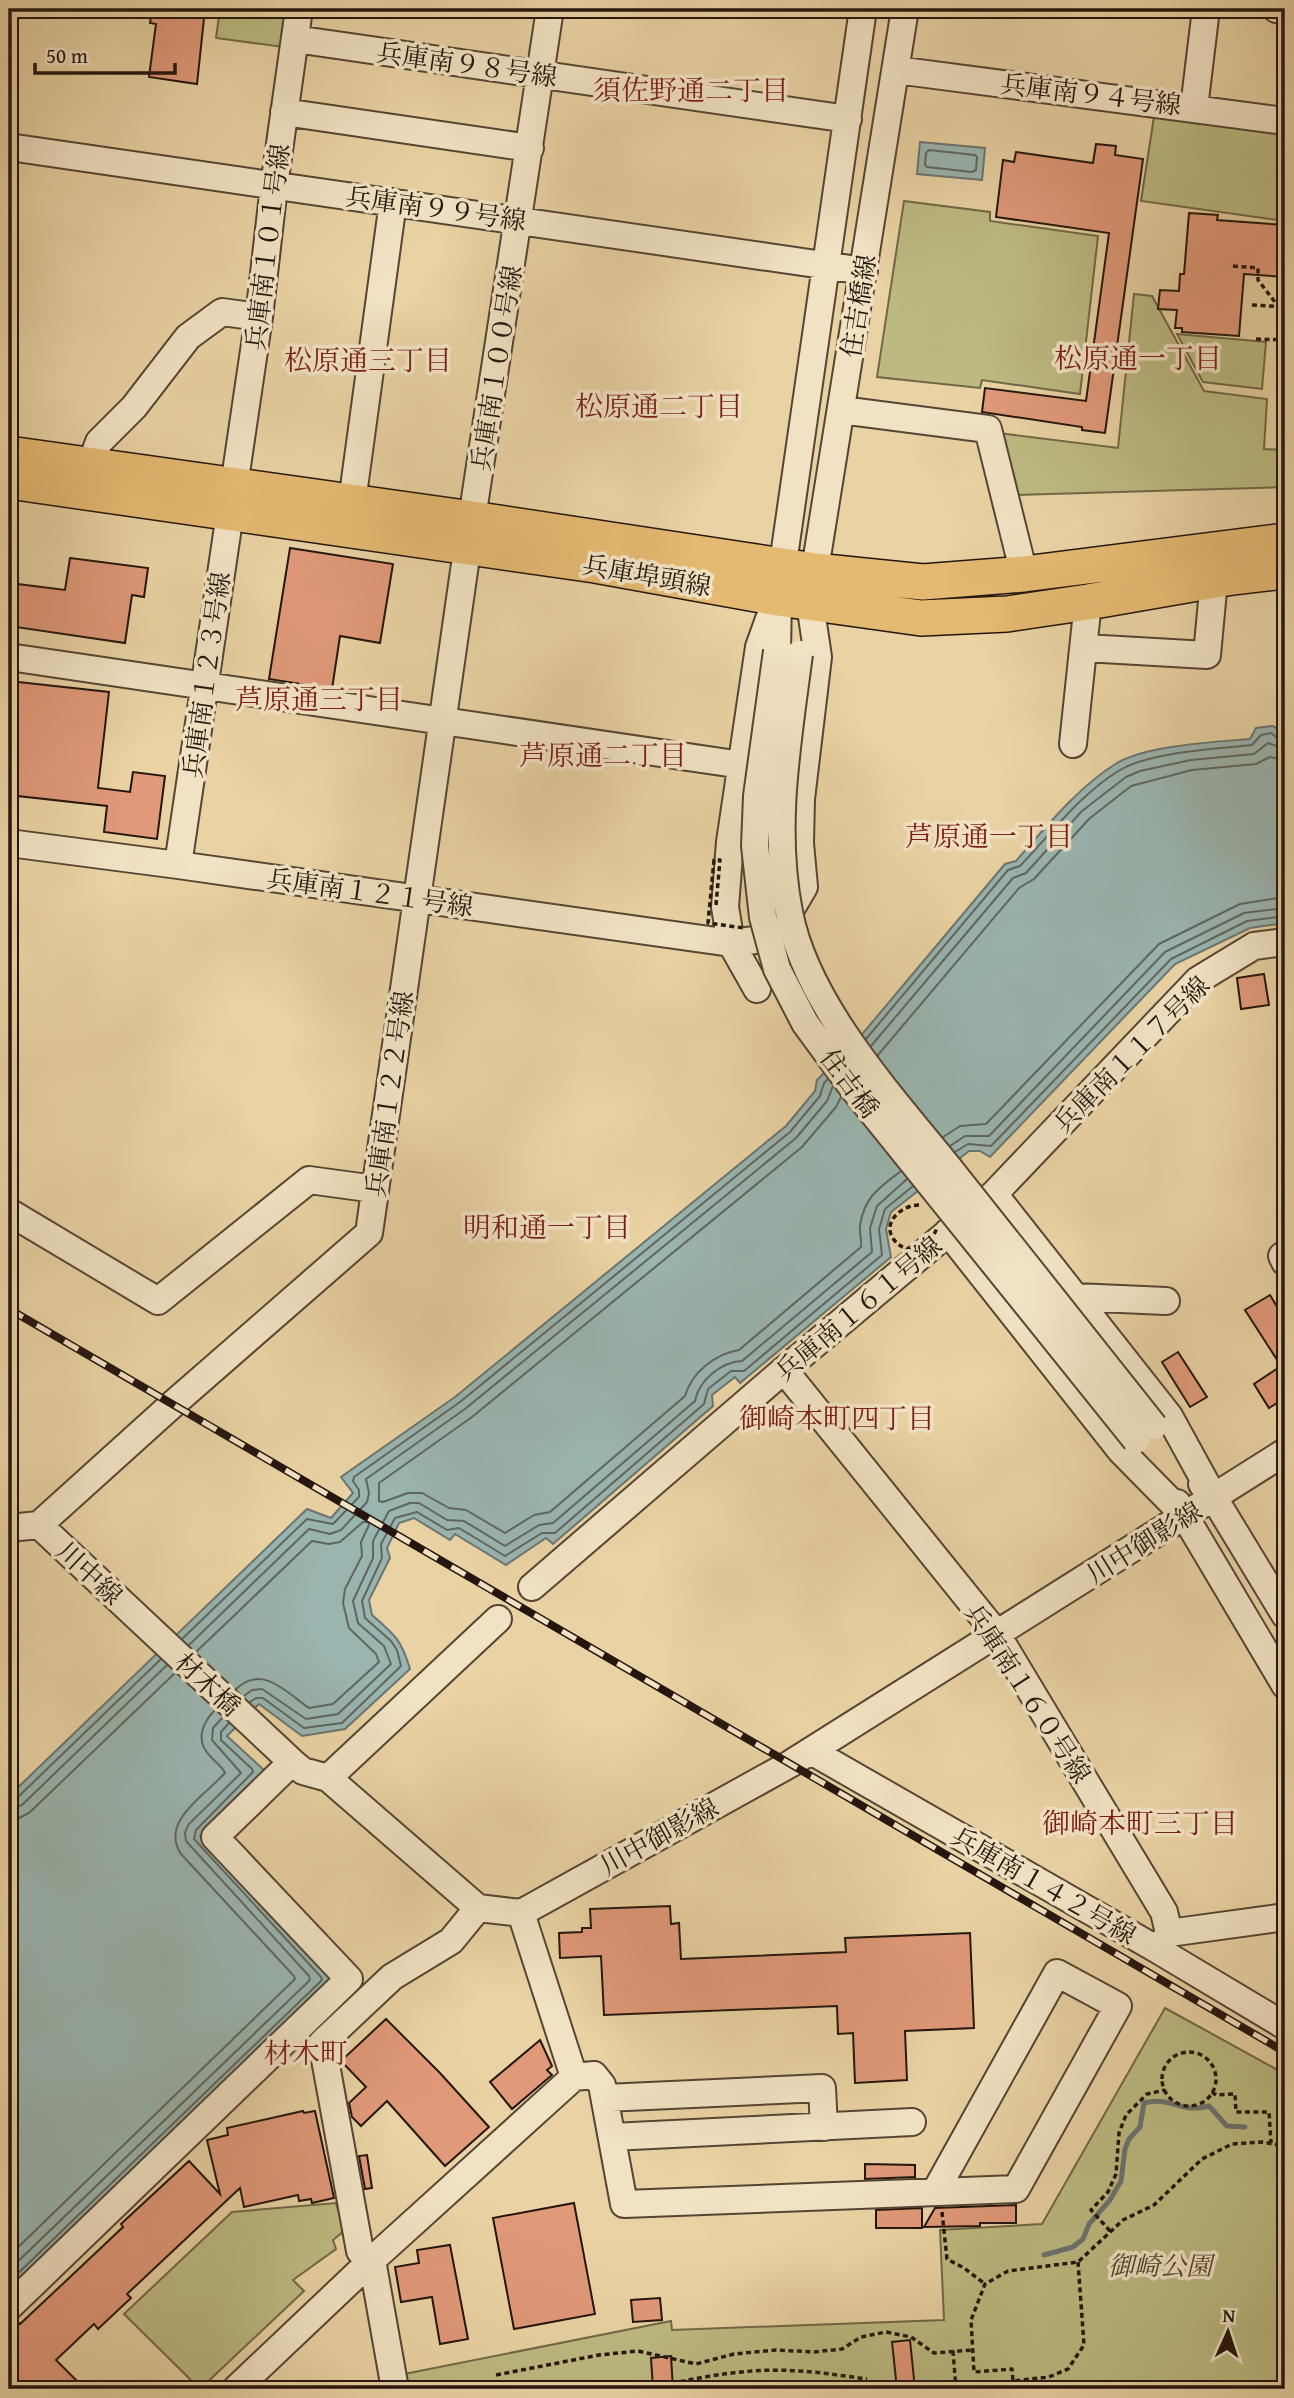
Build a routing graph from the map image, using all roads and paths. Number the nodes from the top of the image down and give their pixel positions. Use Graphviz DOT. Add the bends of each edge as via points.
graph roads {
  1 [pos="299,9"];
  2 [pos="550,9"];
  3 [pos="863,9"];
  4 [pos="905,9"];
  5 [pos="1206,9"];
  6 [pos="1276,9"];
  7 [pos="1285,10"];
  8 [pos="295,39"];
  9 [pos="895,69"];
  10 [pos="541,75"];
  11 [pos="1194,108"];
  12 [pos="284,113"];
  13 [pos="848,119"];
  14 [pos="1285,121"];
  15 [pos="9,147"];
  16 [pos="530,148"];
  17 [pos="274,186"];
  18 [pos="393,202"];
  19 [pos="519,220"];
  20 [pos="826,265"];
  21 [pos="1233,267"];
  22 [pos="864,271"];
  23 [pos="1252,305"];
  24 [pos="1278,306"];
  25 [pos="1285,307"];
  26 [pos="259,317"];
  27 [pos="1256,339"];
  28 [pos="1285,340"];
  29 [pos="841,410"];
  30 [pos="90,466"];
  31 [pos="24,470"];
  32 [pos="232,499"];
  33 [pos="352,502"];
  34 [pos="470,534"];
  35 [pos="1285,541"];
  36 [pos="1082,566"];
  37 [pos="1224,568"];
  38 [pos="1285,571"];
  39 [pos="1024,574"];
  40 [pos="796,584"];
  41 [pos="1088,603"];
  42 [pos="1085,648"];
  43 [pos="9,657"];
  44 [pos="204,685"];
  45 [pos="442,721"];
  46 [pos="1073,744"];
  47 [pos="742,765"];
  48 [pos="9,843"];
  49 [pos="178,865"];
  50 [pos="417,899"];
  51 [pos="716,905"];
  52 [pos="738,935"];
  53 [pos="1285,942"];
  54 [pos="757,989"];
  55 [pos="375,1189"];
  56 [pos="994,1194"];
  57 [pos="9,1212"];
  58 [pos="948,1232"];
  59 [pos="1075,1297"];
  60 [pos="1166,1301"];
  61 [pos="784,1370"];
  62 [pos="1145,1433"];
  63 [pos="1285,1452"];
  64 [pos="1214,1498"];
  65 [pos="1185,1516"];
  66 [pos="39,1525"];
  67 [pos="9,1528"];
  68 [pos="532,1587"];
  69 [pos="1285,1615"];
  70 [pos="498,1619"];
  71 [pos="996,1633"];
  72 [pos="163,1642"];
  73 [pos="1285,1685"];
  74 [pos="811,1751"];
  75 [pos="297,1767"];
  76 [pos="328,1778"];
  77 [pos="478,1908"];
  78 [pos="521,1913"];
  79 [pos="1285,1917"];
  80 [pos="1164,1942"];
  81 [pos="1285,2026"];
  82 [pos="574,2077"];
  83 [pos="1165,2091"];
  84 [pos="737,2092"];
  85 [pos="1212,2092"];
  86 [pos="605,2098"];
  87 [pos="912,2122"];
  88 [pos="824,2127"];
  89 [pos="738,2131"];
  90 [pos="612,2137"];
  91 [pos="1271,2143"];
  92 [pos="1285,2146"];
  93 [pos="938,2192"];
  94 [pos="1110,2231"];
  95 [pos="372,2260"];
  96 [pos="1079,2262"];
  97 [pos="985,2284"];
  98 [pos="9,2307"];
  99 [pos="973,2350"];
  100 [pos="953,2351"];
  101 [pos="496,2375"];
  102 [pos="867,2379"];
  103 [pos="236,2389"];
  104 [pos="395,2389"];
  105 [pos="646,2389"];
  106 [pos="956,2389"];
  1 -- 8 [label="street, 兵庫南１０１号線"];
  2 -- 10 [label="street, 兵庫南１００号線"];
  3 -- 13 [label="street, 住吉橋線"];
  4 -- 9 [label="street, 住吉橋線"];
  5 -- 11 [label="street"];
  6 -- 7 [label="street"];
  8 -- 10 [label="street, 兵庫南９８号線"];
  8 -- 12 [label="street, 兵庫南１０１号線"];
  9 -- 11 [label="street, 兵庫南９４号線"];
  9 -- 22 [label="street, 住吉橋線"];
  10 -- 13 [label="street, 兵庫南９８号線"];
  10 -- 16 [label="street, 兵庫南１００号線"];
  11 -- 14 [label="street, 兵庫南９４号線"];
  12 -- 16 [label="street"];
  12 -- 17 [label="street, 兵庫南１０１号線"];
  13 -- 20 [label="street, 住吉橋線"];
  15 -- 17 [label="street, 兵庫南９９号線"];
  16 -- 19 [label="street, 兵庫南１００号線"];
  17 -- 18 [label="street, 兵庫南９９号線"];
  17 -- 26 [label="street, 兵庫南１０１号線"];
  18 -- 19 [label="street, 兵庫南９９号線"];
  18 -- 33 [label="street"];
  19 -- 20 [label="street, 兵庫南９９号線"];
  19 -- 34 [label="street, 兵庫南１００号線"];
  20 -- 22 [label="street, 兵庫南９９号線"];
  20 -- 40 [label="street, 住吉橋線"];
  21 -- 24 [label="path" via="1258,268 1258,280"];
  22 -- 29 [label="street, 住吉橋線"];
  23 -- 24 [label="path"];
  24 -- 25 [label="path"];
  26 -- 30 [label="street" via="222,312 188,337 134,407 99,442"];
  26 -- 32 [label="street, 兵庫南１０１号線"];
  27 -- 28 [label="path"];
  29 -- 39 [label="street" via="988,429"];
  29 -- 40 [label="street, 住吉橋線"];
  30 -- 31 [label="main road, 兵庫埠頭線"];
  30 -- 32 [label="main road, 兵庫埠頭線"];
  31 -- 32 [label="main road, 兵庫埠頭線"];
  32 -- 33 [label="main road, 兵庫埠頭線"];
  32 -- 34 [label="main road, 兵庫埠頭線"];
  32 -- 44 [label="street, 兵庫南１２３号線"];
  33 -- 34 [label="main road, 兵庫埠頭線"];
  34 -- 40 [label="main road, 兵庫埠頭線"];
  34 -- 45 [label="street, 兵庫南１２２号線"];
  35 -- 37 [label="main road, 兵庫埠頭線"];
  36 -- 37 [label="main road, 兵庫埠頭線"];
  36 -- 39 [label="main road, 兵庫埠頭線"];
  36 -- 41 [label="main road"];
  37 -- 38 [label="main road, 兵庫埠頭線"];
  37 -- 41 [label="main road, 兵庫埠頭線"];
  37 -- 42 [label="street" via="1207,655"];
  39 -- 40 [label="main road, 兵庫埠頭線" via="923,582"];
  40 -- 41 [label="main road, 兵庫埠頭線" via="921,618 1007,614"];
  40 -- 47 [label="street" via="759,647"];
  40 -- 52 [label="street" via="818,657 801,799 804,887 784,921 755,940"];
  40 -- 62 [label="street, 住吉橋, bridge" via="788,652 780,848 789,913 804,963 874,1073"];
  41 -- 42 [label="street"];
  42 -- 46 [label="street"];
  43 -- 44 [label="street"];
  44 -- 45 [label="street"];
  44 -- 49 [label="street, 兵庫南１２３号線"];
  45 -- 47 [label="street"];
  45 -- 50 [label="street, 兵庫南１２２号線"];
  47 -- 52 [label="street" via="725,908"];
  48 -- 49 [label="street, 兵庫南１２１号線"];
  49 -- 50 [label="street, 兵庫南１２１号線"];
  50 -- 52 [label="street, 兵庫南１２１号線"];
  50 -- 55 [label="street, 兵庫南１２２号線"];
  51 -- 52 [label="path, bridge" via="720,860 715,860 708,923"];
  52 -- 54 [label="street"];
  53 -- 56 [label="street, 兵庫南１１７号線" via="1254,946 1198,980"];
  55 -- 57 [label="street" via="309,1180 158,1301"];
  55 -- 66 [label="street, 兵庫南１２２号線" via="369,1233"];
  56 -- 58 [label="street, 兵庫南１６１号線"];
  56 -- 59 [label="street"];
  58 -- 61 [label="street, 兵庫南１６１号線"];
  58 -- 65 [label="street" via="1121,1451"];
  59 -- 60 [label="street"];
  59 -- 64 [label="street" via="1169,1416"];
  61 -- 68 [label="street, 兵庫南１６１号線"];
  61 -- 71 [label="street, 兵庫南１６０号線"];
  62 -- 64 [label="street"];
  62 -- 65 [label="street"];
  63 -- 64 [label="street, 川中御影線"];
  64 -- 65 [label="street, 川中御影線"];
  64 -- 69 [label="street"];
  65 -- 71 [label="street, 川中御影線"];
  65 -- 73 [label="street"];
  66 -- 67 [label="street, 川中線"];
  66 -- 72 [label="street, 川中線"];
  70 -- 76 [label="street"];
  71 -- 74 [label="street, 川中御影線"];
  71 -- 80 [label="street, 兵庫南１６０号線" via="1164,1912"];
  72 -- 75 [label="street, 材木橋"];
  74 -- 78 [label="street, 川中御影線"];
  74 -- 80 [label="street, 兵庫南１４２号線"];
  75 -- 76 [label="street"];
  75 -- 98 [label="street" via="215,1836 349,1979"];
  76 -- 77 [label="street"];
  77 -- 78 [label="street"];
  77 -- 95 [label="street" via="451,1941 392,1977 322,2043 360,2251"];
  78 -- 82 [label="street"];
  79 -- 80 [label="street, 兵庫南１４２号線"];
  80 -- 81 [label="street"];
  82 -- 86 [label="street" via="594,2075 603,2085"];
  82 -- 95 [label="street"];
  83 -- 85 [label="path" via="1172,2100 1186,2105 1202,2102"];
  83 -- 85 [label="path" via="1162,2079 1167,2063 1188,2052 1210,2062 1216,2080"];
  83 -- 94 [label="path" via="1147,2094 1126,2115 1119,2133 1116,2175 1091,2210"];
  84 -- 86 [label="street"];
  84 -- 88 [label="street" via="822,2088"];
  84 -- 89 [label="street"];
  85 -- 91 [label="path" via="1235,2094 1236,2112 1269,2112"];
  86 -- 90 [label="street"];
  87 -- 88 [label="street"];
  88 -- 89 [label="street"];
  89 -- 90 [label="street"];
  90 -- 93 [label="street" via="624,2204"];
  91 -- 92 [label="path"];
  91 -- 94 [label="path" via="1232,2144 1202,2159 1154,2205"];
  93 -- 93 [label="street" via="1016,2189 1118,2006 1057,1973"];
  93 -- 97 [label="path" via="947,2259"];
  94 -- 96 [label="path"];
  95 -- 103 [label="street"];
  95 -- 104 [label="street"];
  96 -- 97 [label="path" via="1008,2271"];
  96 -- 99 [label="path" via="1084,2345 1068,2369 1049,2377 1013,2381 1012,2368 974,2372"];
  97 -- 99 [label="path" via="971,2320"];
  99 -- 100 [label="path"];
  100 -- 101 [label="path" via="934,2353 911,2337 886,2332 861,2337 842,2349 734,2354 696,2364 638,2351"];
  100 -- 106 [label="path"];
  102 -- 105 [label="path" via="795,2371 746,2373"];
}
